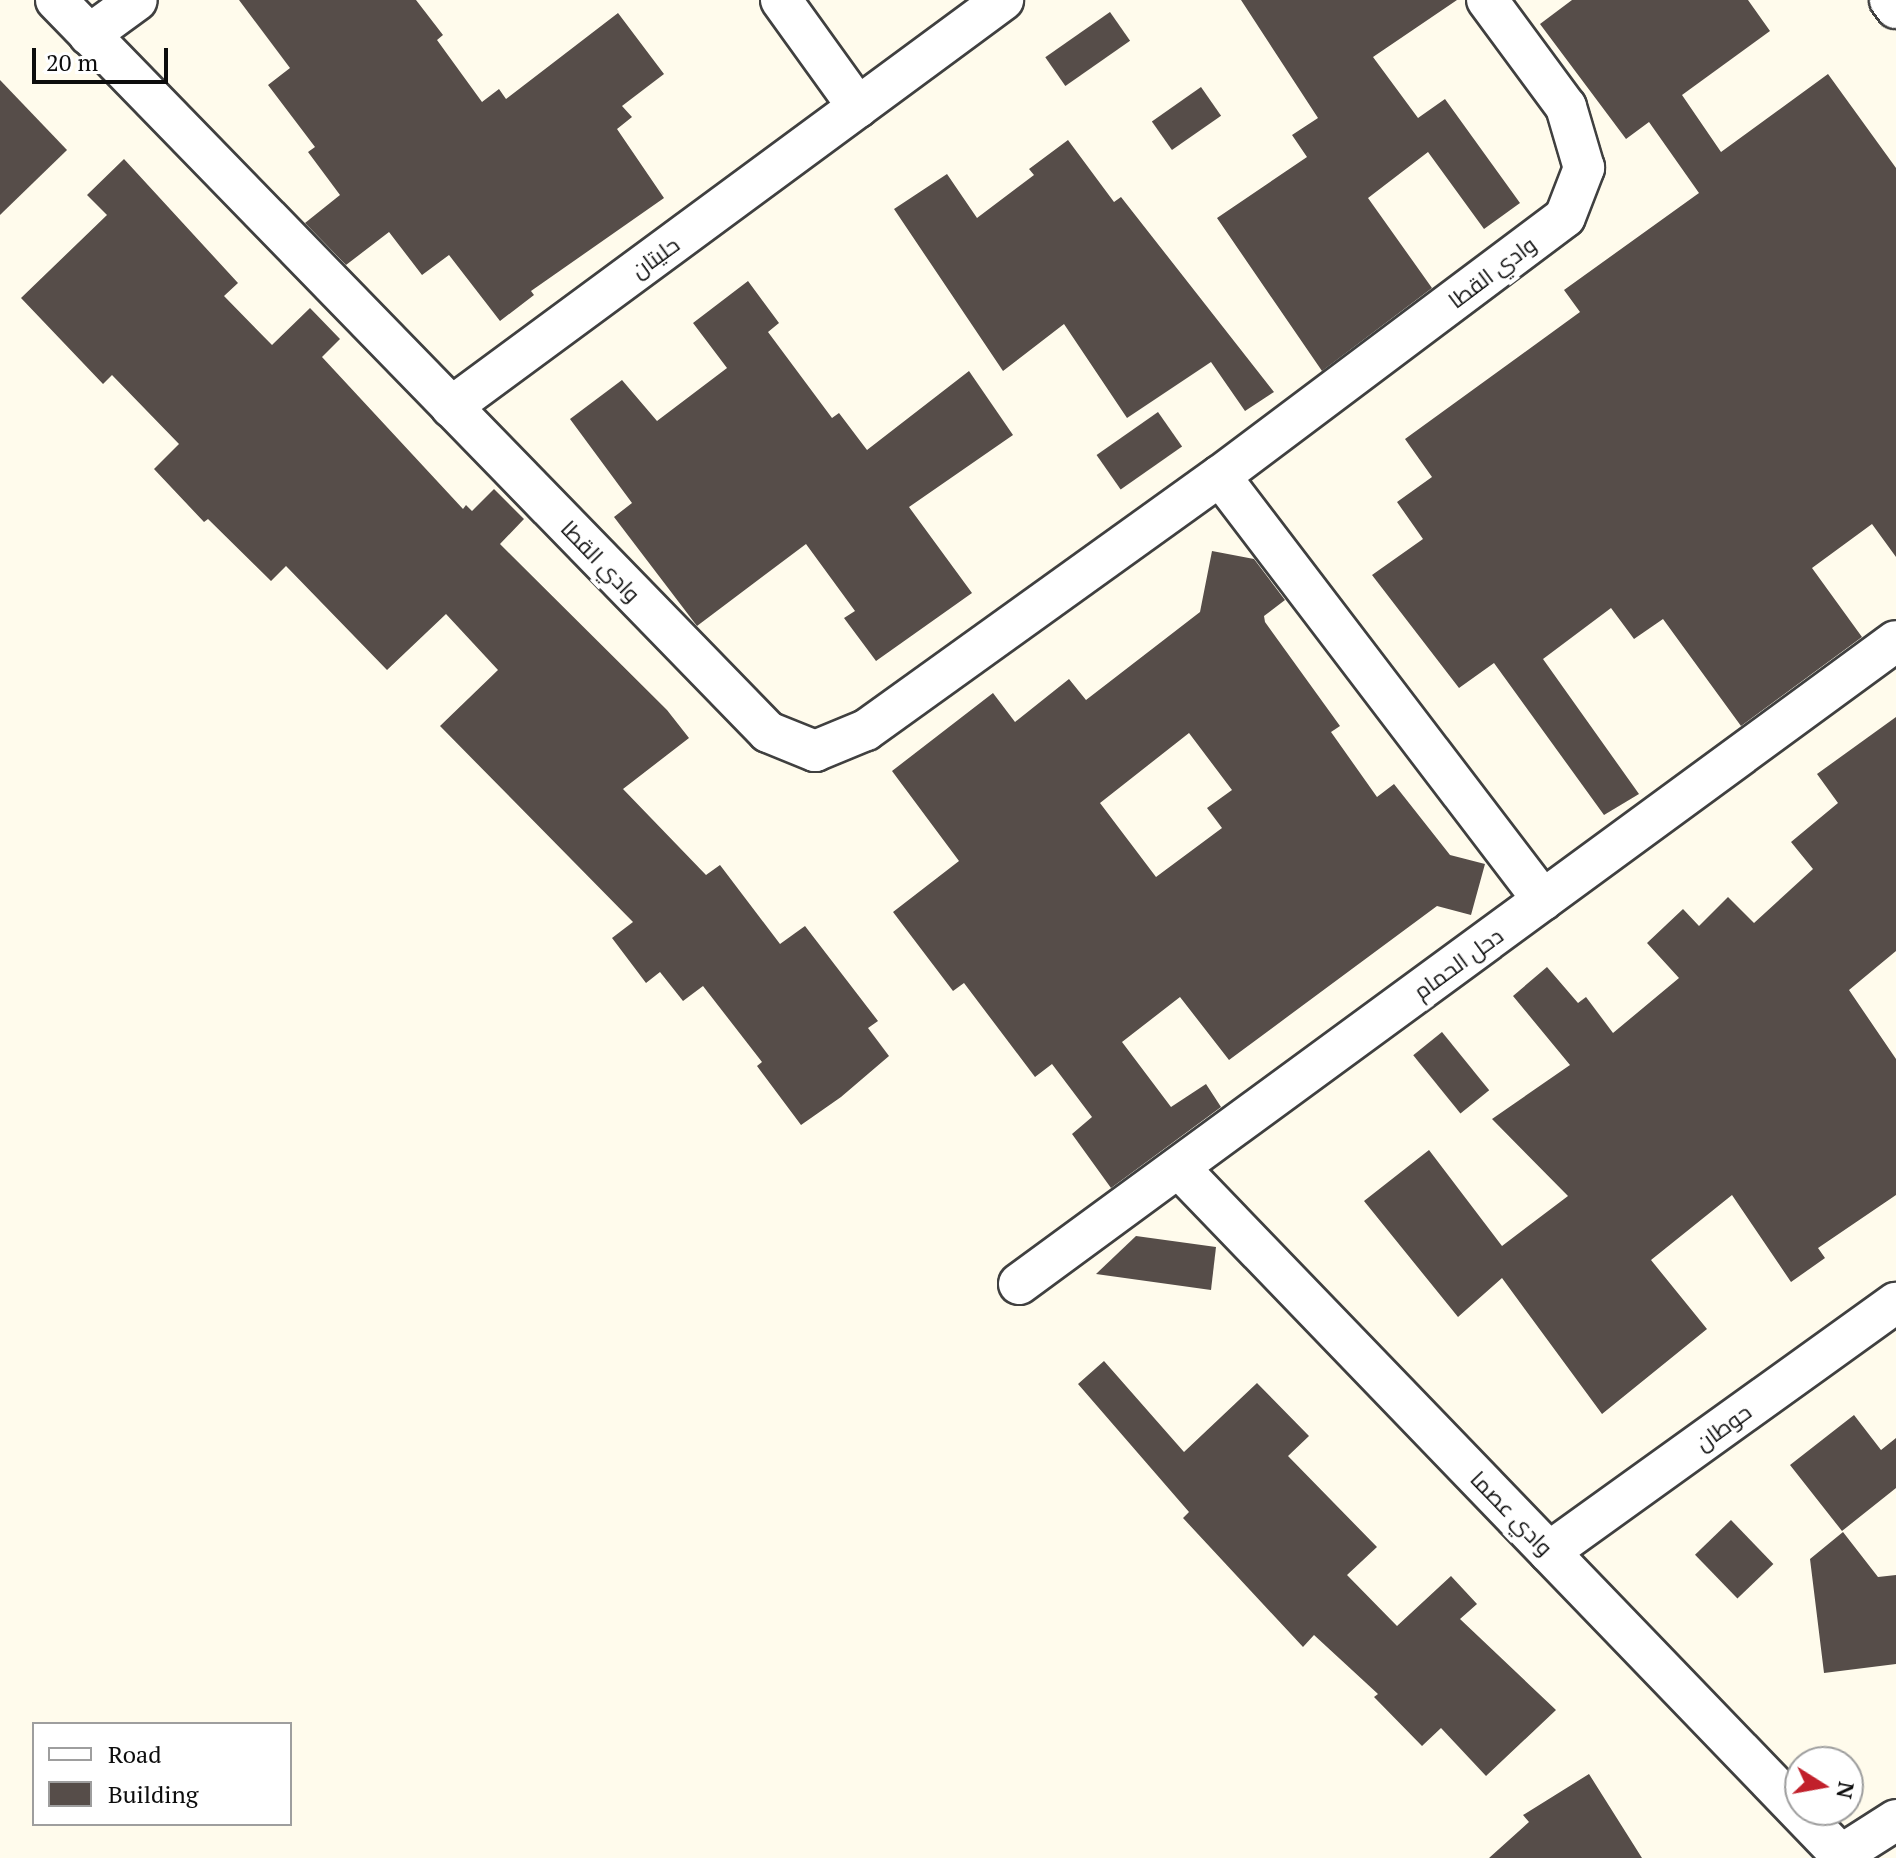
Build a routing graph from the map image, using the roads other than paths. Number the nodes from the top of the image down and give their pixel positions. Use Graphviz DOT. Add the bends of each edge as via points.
graph roads {
  1 [pos="56,0"];
  2 [pos="137,0"];
  3 [pos="781,0"];
  4 [pos="1003,0"];
  5 [pos="1487,0"];
  6 [pos="1890,0"];
  7 [pos="1896,8"];
  8 [pos="89,35"];
  9 [pos="858,107"];
  10 [pos="451,407"];
  11 [pos="1220,476"];
  12 [pos="1896,641"];
  13 [pos="1543,900"];
  14 [pos="1179,1168"];
  15 [pos="1019,1284"];
  16 [pos="1896,1303"];
  17 [pos="1549,1552"];
  18 [pos="1896,1820"];
  19 [pos="1843,1856"];
  1 -- 8 [label="street, وادي القطا"];
  2 -- 8 [label="street"];
  3 -- 9 [label="street"];
  4 -- 9 [label="street, حليتان"];
  5 -- 11 [label="street, وادي القطا" via="1566,107 1584,168 1565,217"];
  6 -- 7 [label="street"];
  8 -- 10 [label="street, وادي القطا"];
  9 -- 10 [label="street, حليتان"];
  10 -- 11 [label="street, وادي القطا" via="768,732 815,751 866,730"];
  11 -- 13 [label="street"];
  12 -- 13 [label="street, دحل الحمام"];
  13 -- 14 [label="street, دحل الحمام"];
  14 -- 15 [label="street, دحل الحمام"];
  14 -- 17 [label="street, وادي عصما"];
  16 -- 17 [label="street, حوطان"];
  17 -- 19 [label="street, وادي عصما"];
  18 -- 19 [label="street"];
}
